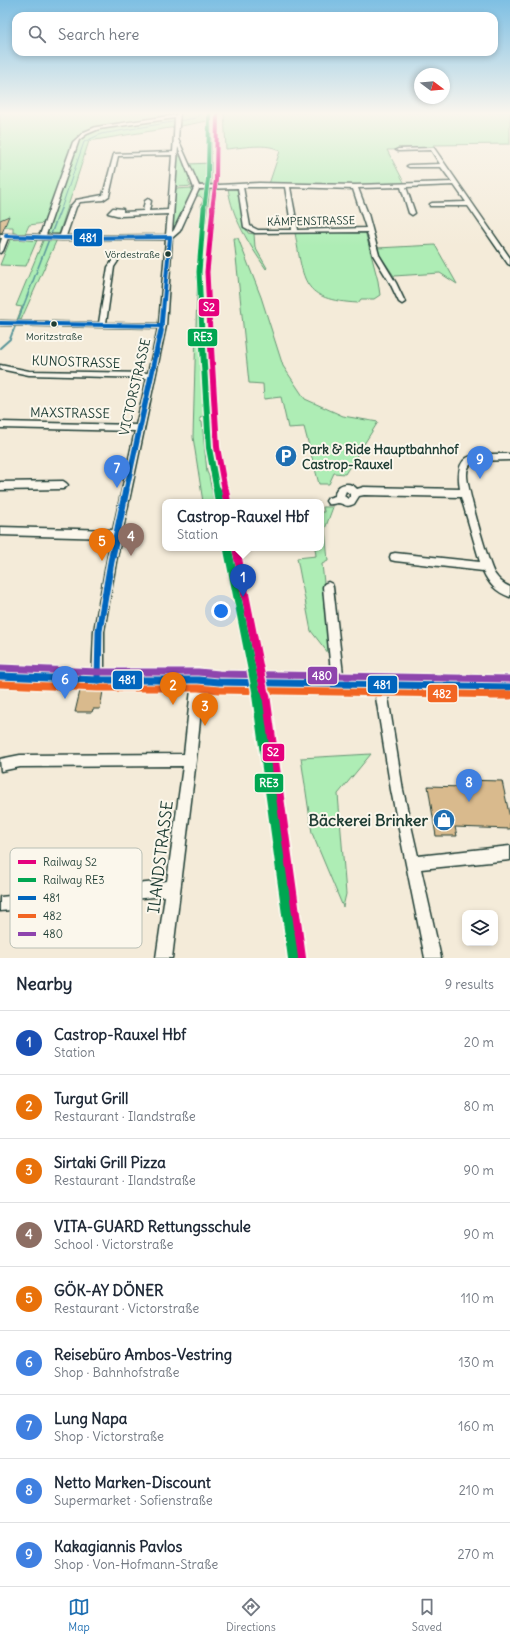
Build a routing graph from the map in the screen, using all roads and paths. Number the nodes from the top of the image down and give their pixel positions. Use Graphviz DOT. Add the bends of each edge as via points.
graph roads {
  1 [pos="70,157"];
  2 [pos="116,157"];
  3 [pos="175,157"];
  4 [pos="184,157"];
  5 [pos="437,157"];
  6 [pos="443,165"];
  7 [pos="409,166"];
  8 [pos="456,183"];
  9 [pos="403,185"];
  10 [pos="240,186"];
  11 [pos="287,186"];
  12 [pos="355,187"];
  13 [pos="197,188"];
  14 [pos="148,201"];
  15 [pos="469,204"];
  16 [pos="432,205"];
  17 [pos="146,212"];
  18 [pos="171,212"];
  19 [pos="412,213"];
  20 [pos="120,214"];
  21 [pos="369,230"];
  22 [pos="295,231"];
  23 [pos="3,236"];
  24 [pos="42,237"];
  25 [pos="170,237"];
  26 [pos="62,238"];
  27 [pos="0,251"];
  28 [pos="115,261"];
  29 [pos="510,263"];
  30 [pos="402,302"];
  31 [pos="0,324"];
  32 [pos="102,326"];
  33 [pos="162,326"];
  34 [pos="0,367"];
  35 [pos="152,376"];
  36 [pos="0,425"];
  37 [pos="139,428"];
  38 [pos="510,457"];
  39 [pos="63,485"];
  40 [pos="0,486"];
  41 [pos="465,492"];
  42 [pos="331,501"];
  43 [pos="0,531"];
  44 [pos="116,534"];
  45 [pos="395,557"];
  46 [pos="486,567"];
  47 [pos="328,587"];
  48 [pos="510,592"];
  49 [pos="0,676"];
  50 [pos="98,680"];
  51 [pos="198,680"];
  52 [pos="338,683"];
  53 [pos="380,685"];
  54 [pos="510,687"];
  55 [pos="190,760"];
  56 [pos="1,765"];
  57 [pos="510,853"];
  58 [pos="413,863"];
  59 [pos="173,888"];
  60 [pos="142,891"];
  61 [pos="10,903"];
  62 [pos="0,904"];
  63 [pos="164,958"];
  64 [pos="432,958"];
  1 -- 24 [label="street"];
  2 -- 26 [label="street" via="106,196 78,201 73,207"];
  3 -- 18 [label="street, VICTORSTRASSE"];
  4 -- 13 [label="street, VICTORSTRASSE"];
  5 -- 6 [label="street"];
  6 -- 7 [label="street"];
  6 -- 8 [label="street"];
  8 -- 9 [label="street"];
  8 -- 15 [label="street"];
  9 -- 12 [label="street"];
  9 -- 19 [label="street"];
  10 -- 11 [label="street"];
  10 -- 13 [label="street"];
  10 -- 22 [label="street, KÄMPENSTRASSE" via="248,227 257,232"];
  11 -- 12 [label="street"];
  11 -- 22 [label="street"];
  12 -- 21 [label="street"];
  13 -- 25 [label="street" via="177,231"];
  14 -- 17 [label="street"];
  15 -- 16 [label="street"];
  15 -- 29 [label="street"];
  17 -- 18 [label="street"];
  17 -- 20 [label="street"];
  18 -- 25 [label="street, VICTORSTRASSE"];
  21 -- 22 [label="street, KÄMPENSTRASSE"];
  21 -- 30 [label="street" via="376,255"];
  23 -- 24 [label="street"];
  23 -- 27 [label="street"];
  24 -- 26 [label="street"];
  25 -- 26 [label="street"];
  25 -- 33 [label="street, VICTORSTRASSE"];
  28 -- 32 [label="street" via="111,267"];
  31 -- 32 [label="street"];
  32 -- 33 [label="street"];
  33 -- 35 [label="street, VICTORSTRASSE"];
  34 -- 35 [label="street, KUNOSTRASSE" via="29,373"];
  35 -- 37 [label="street, VICTORSTRASSE"];
  36 -- 37 [label="street, MAXSTRASSE"];
  37 -- 44 [label="street, VICTORSTRASSE"];
  38 -- 41 [label="street" via="478,457 469,460 462,470"];
  39 -- 40 [label="street"];
  41 -- 42 [label="street" via="364,491 355,493 352,501"];
  41 -- 46 [label="street"];
  43 -- 44 [label="street"];
  44 -- 50 [label="street, VICTORSTRASSE" via="99,630"];
  45 -- 46 [label="street"];
  46 -- 48 [label="street" via="497,585"];
  47 -- 52 [label="street"];
  49 -- 50 [label="main road"];
  50 -- 51 [label="main road"];
  51 -- 52 [label="main road"];
  51 -- 55 [label="street, ILANDSTRASSE"];
  52 -- 53 [label="main road"];
  53 -- 54 [label="main road"];
  53 -- 58 [label="street" via="397,790"];
  55 -- 56 [label="street" via="20,762"];
  55 -- 59 [label="street, ILANDSTRASSE"];
  57 -- 58 [label="street"];
  58 -- 64 [label="street"];
  59 -- 60 [label="street"];
  59 -- 63 [label="street, ILANDSTRASSE"];
  61 -- 62 [label="street"];
}
